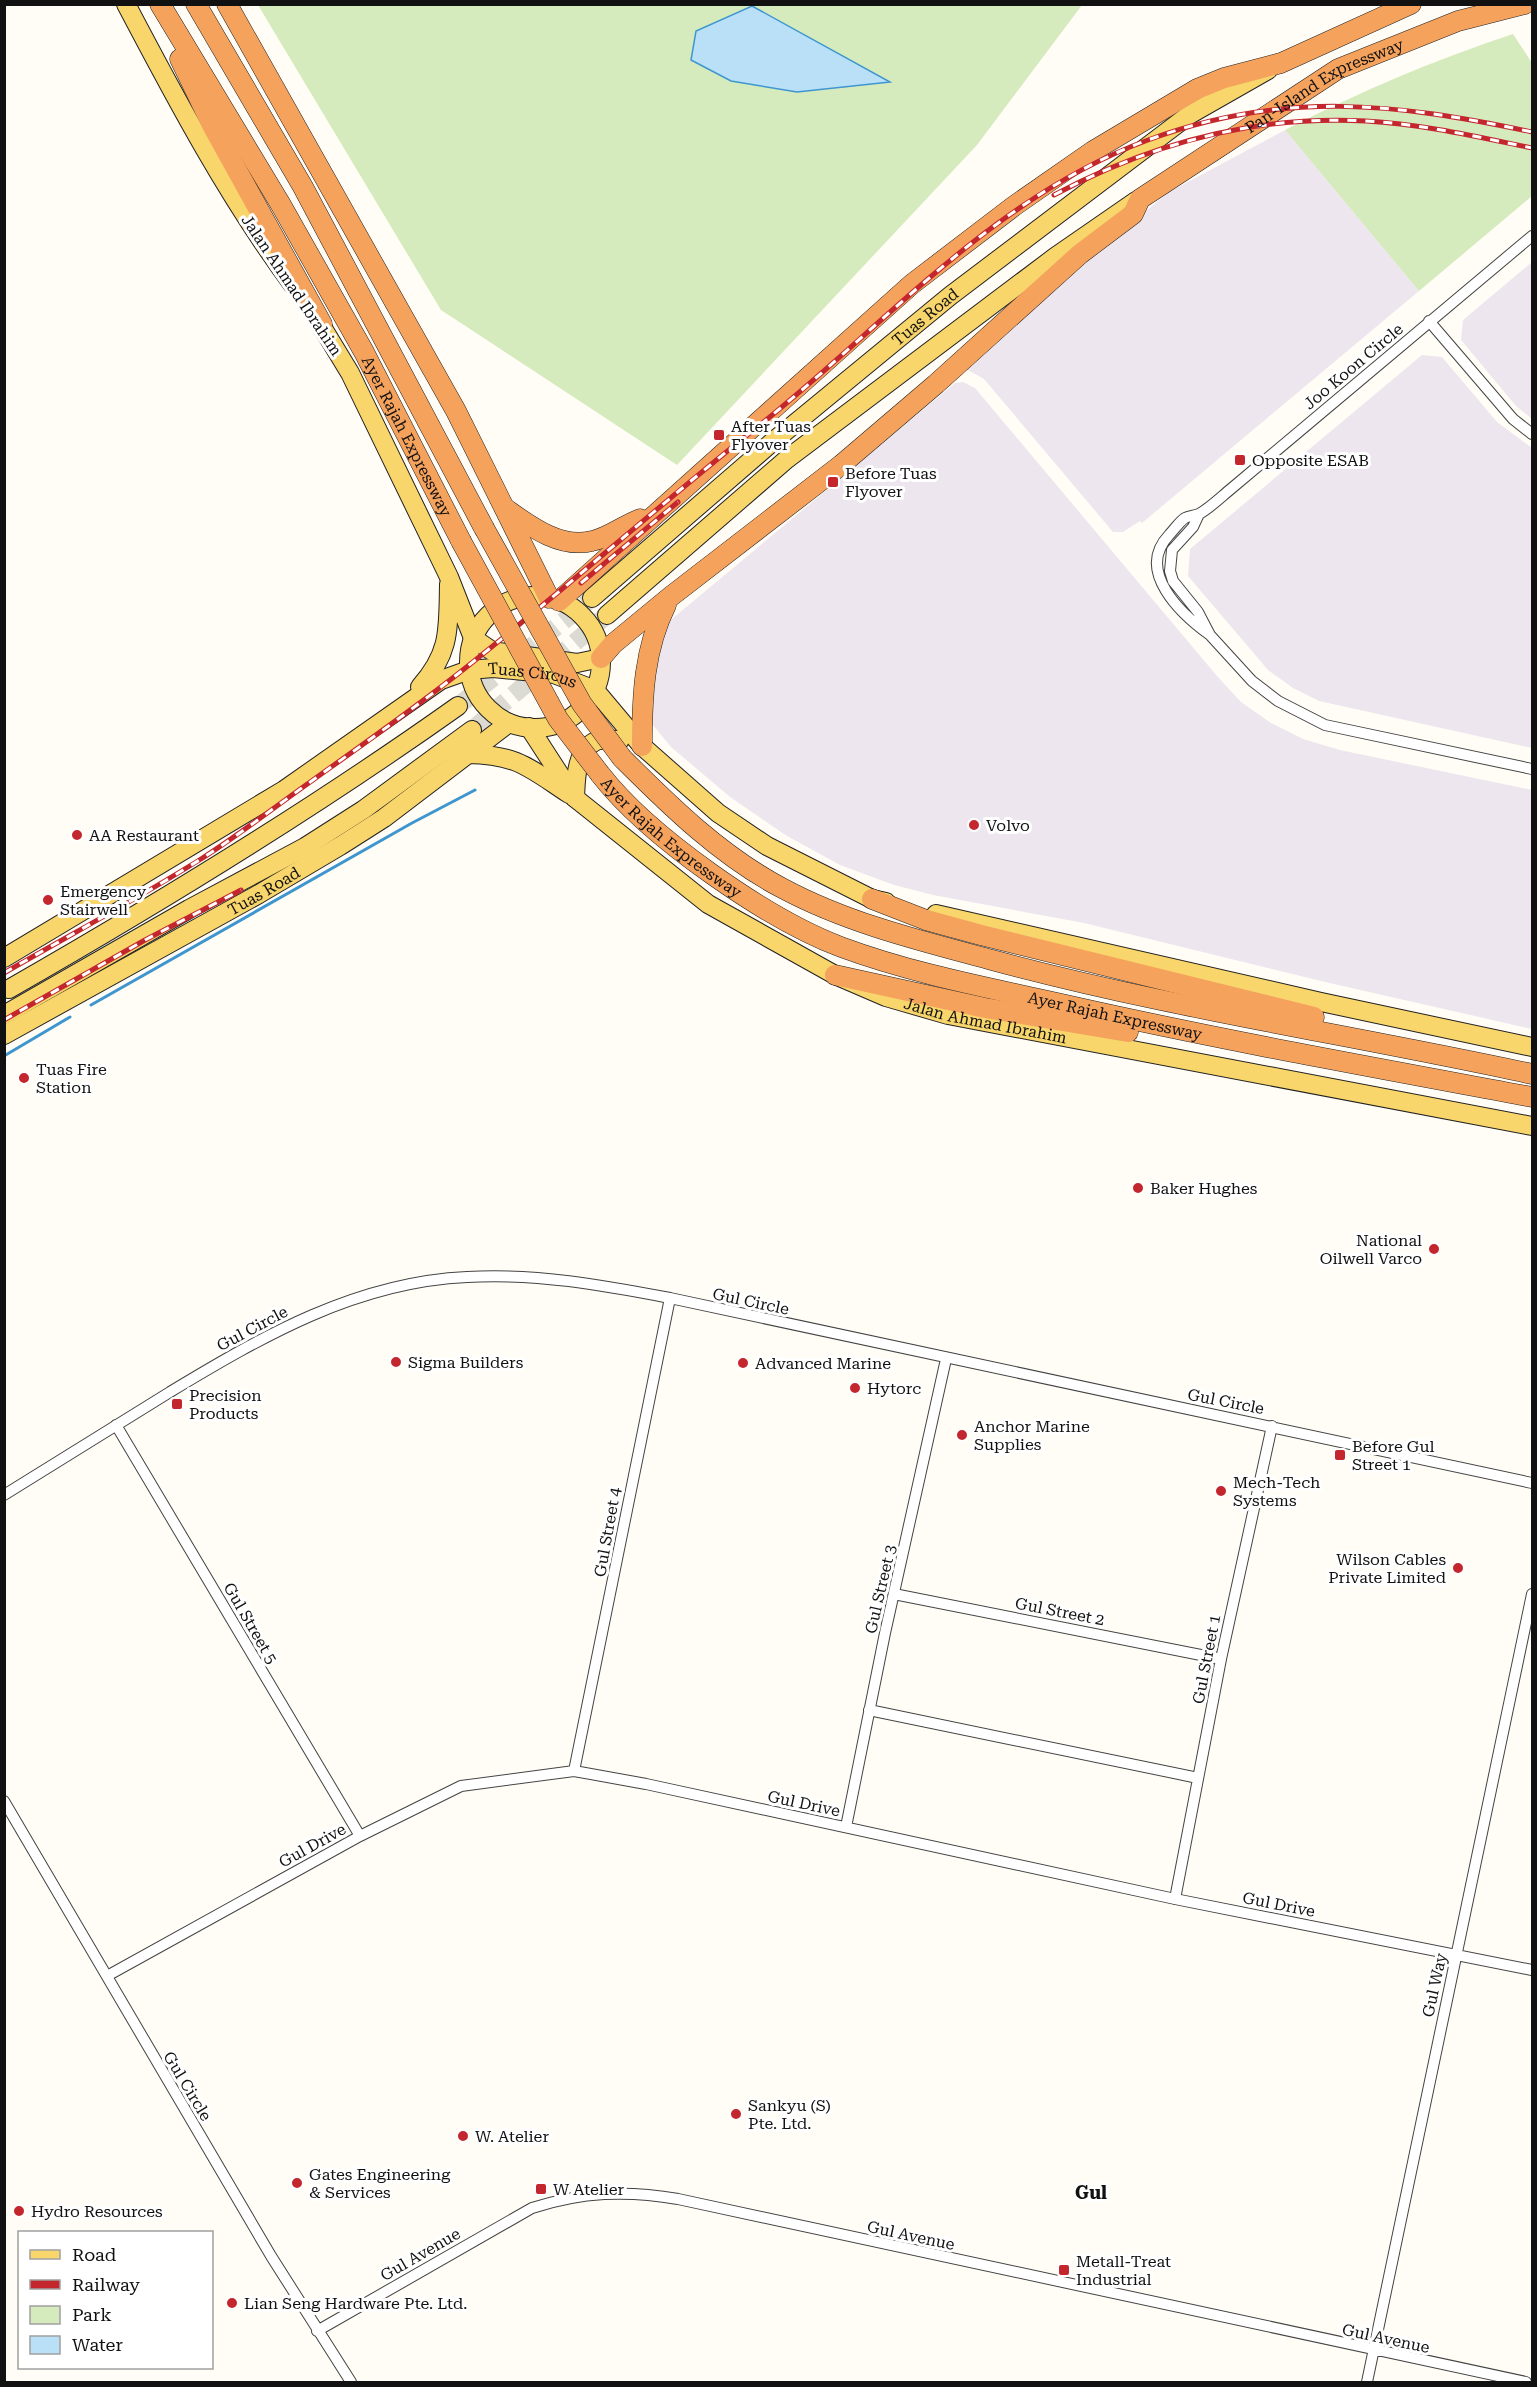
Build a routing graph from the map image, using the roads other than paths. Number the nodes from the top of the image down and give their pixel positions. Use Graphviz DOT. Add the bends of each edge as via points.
graph roads {
  1 [pos="126,4"];
  2 [pos="153,4"];
  3 [pos="160,4"];
  4 [pos="196,4"];
  5 [pos="227,4"];
  6 [pos="1411,4"];
  7 [pos="1525,4"];
  8 [pos="1281,63"];
  9 [pos="1140,199"];
  10 [pos="1530,238"];
  11 [pos="1429,321"];
  12 [pos="322,324"];
  13 [pos="1533,434"];
  14 [pos="505,508"];
  15 [pos="656,512"];
  16 [pos="449,577"];
  17 [pos="670,597"];
  18 [pos="592,598"];
  19 [pos="554,600"];
  20 [pos="607,615"];
  21 [pos="473,638"];
  22 [pos="601,658"];
  23 [pos="469,670"];
  24 [pos="595,690"];
  25 [pos="458,706"];
  26 [pos="389,718"];
  27 [pos="509,723"];
  28 [pos="529,727"];
  29 [pos="472,730"];
  30 [pos="642,746"];
  31 [pos="467,754"];
  32 [pos="1533,769"];
  33 [pos="575,798"];
  34 [pos="872,899"];
  35 [pos="4,958"];
  36 [pos="835,975"];
  37 [pos="9,990"];
  38 [pos="4,1015"];
  39 [pos="1178,1031"];
  40 [pos="4,1035"];
  41 [pos="1533,1047"];
  42 [pos="1476,1061"];
  43 [pos="1533,1074"];
  44 [pos="1533,1097"];
  45 [pos="1533,1126"];
  46 [pos="670,1298"];
  47 [pos="946,1359"];
  48 [pos="116,1425"];
  49 [pos="1272,1426"];
  50 [pos="1533,1483"];
  51 [pos="4,1495"];
  52 [pos="894,1594"];
  53 [pos="1533,1594"];
  54 [pos="1221,1659"];
  55 [pos="869,1710"];
  56 [pos="574,1771"];
  57 [pos="1198,1779"];
  58 [pos="4,1801"];
  59 [pos="9,1819"];
  60 [pos="846,1827"];
  61 [pos="360,1836"];
  62 [pos="1175,1899"];
  63 [pos="1455,1955"];
  64 [pos="1533,1970"];
  65 [pos="107,1976"];
  66 [pos="317,2331"];
  67 [pos="1374,2351"];
  68 [pos="351,2382"];
  69 [pos="1367,2382"];
  70 [pos="1526,2382"];
  1 -- 12 [label="main road, Jalan Ahmad Ibrahim" via="182,110 261,241"];
  2 -- 12 [label="highway" via="213,127"];
  3 -- 39 [label="highway, Ayer Rajah Expressway, bridge" via="364,352 558,719 615,793 663,837 777,915 839,946 913,971"];
  4 -- 42 [label="highway, Ayer Rajah Expressway, bridge" via="303,188 582,704 622,758 697,829 780,888 829,910 914,939 1137,995"];
  5 -- 14 [label="highway" via="397,303"];
  6 -- 8 [label="highway, Pan-Island Expressway"];
  7 -- 9 [label="highway, Pan-Island Expressway" via="1458,21 1338,69"];
  8 -- 15 [label="highway, Pan-Island Expressway" via="1197,89 1093,151 1014,206 912,284"];
  8 -- 18 [label="main road, Tuas Road" via="1190,115 960,288 770,444"];
  9 -- 17 [label="highway, Pan-Island Expressway" via="1133,214 1080,254 858,451"];
  9 -- 20 [label="main road, Tuas Road" via="1055,257 787,459"];
  10 -- 11 [label="street, Joo Koon Circle"];
  11 -- 13 [label="street" via="1513,419"];
  11 -- 32 [label="street, Joo Koon Circle" via="1199,513 1184,519 1158,554 1158,576 1189,620 1210,635 1252,681 1305,717 1325,725"];
  12 -- 16 [label="main road, Jalan Ahmad Ibrahim" via="350,373"];
  14 -- 15 [label="highway" via="538,531 565,541 592,542"];
  14 -- 19 [label="highway"];
  15 -- 19 [label="highway, Pan-Island Expressway"];
  16 -- 21 [label="main road, Jalan Ahmad Ibrahim"];
  16 -- 26 [label="main road" via="445,648 436,668"];
  17 -- 22 [label="highway, Pan-Island Expressway"];
  17 -- 30 [label="highway" via="653,631"];
  19 -- 21 [label="main road, Tuas Circus" via="533,597 504,604 491,613"];
  19 -- 22 [label="main road, Tuas Circus" via="575,611 588,624"];
  21 -- 22 [label="main road, Tuas Circus" via="492,651 577,663"];
  21 -- 23 [label="main road, Tuas Circus"];
  22 -- 24 [label="main road, Tuas Circus"];
  23 -- 24 [label="main road, Tuas Circus" via="493,668 554,674"];
  23 -- 26 [label="main road" via="441,680"];
  23 -- 27 [label="main road, Tuas Circus" via="475,690 487,707"];
  24 -- 28 [label="main road, Tuas Circus" via="582,708 565,721"];
  24 -- 30 [label="main road"];
  25 -- 37 [label="main road" via="358,776 170,896"];
  26 -- 35 [label="main road" via="284,790"];
  27 -- 28 [label="main road, Tuas Circus"];
  27 -- 31 [label="main road, Tuas Road"];
  28 -- 33 [label="main road, Jalan Ahmad Ibrahim"];
  29 -- 38 [label="main road, Tuas Road" via="305,847"];
  30 -- 33 [label="main road" via="620,740 597,740 590,745 576,773"];
  30 -- 34 [label="main road" via="718,813 766,846"];
  31 -- 33 [label="main road" via="520,761"];
  31 -- 40 [label="main road, Tuas Road" via="384,818 340,846"];
  33 -- 36 [label="main road, Jalan Ahmad Ibrahim" via="708,904"];
  34 -- 41 [label="main road"];
  34 -- 42 [label="highway" via="970,932"];
  36 -- 39 [label="highway" via="985,1008 1124,1031 1157,1035"];
  36 -- 45 [label="main road, Jalan Ahmad Ibrahim" via="886,997 948,1016"];
  39 -- 44 [label="highway, Ayer Rajah Expressway"];
  42 -- 43 [label="highway, Ayer Rajah Expressway"];
  46 -- 47 [label="street, Gul Circle"];
  46 -- 48 [label="street, Gul Circle" via="563,1278 511,1276 465,1276 381,1291 289,1323"];
  46 -- 56 [label="street, Gul Street 4"];
  47 -- 49 [label="street, Gul Circle"];
  47 -- 52 [label="street, Gul Street 3"];
  48 -- 51 [label="street, Gul Circle"];
  48 -- 61 [label="street, Gul Street 5"];
  49 -- 50 [label="street, Gul Circle"];
  49 -- 54 [label="street, Gul Street 1"];
  52 -- 54 [label="street, Gul Street 2"];
  52 -- 55 [label="street, Gul Street 3"];
  53 -- 63 [label="street, Gul Way"];
  54 -- 57 [label="street, Gul Street 1"];
  55 -- 57 [label="street"];
  55 -- 60 [label="street, Gul Street 3"];
  56 -- 60 [label="street, Gul Drive"];
  56 -- 61 [label="street, Gul Drive" via="461,1786"];
  57 -- 62 [label="street, Gul Street 1"];
  58 -- 59 [label="street, Gul Circle"];
  59 -- 65 [label="street, Gul Circle"];
  60 -- 62 [label="street, Gul Drive"];
  61 -- 65 [label="street, Gul Drive"];
  62 -- 63 [label="street, Gul Drive"];
  63 -- 64 [label="street, Gul Drive"];
  63 -- 67 [label="street, Gul Way"];
  65 -- 66 [label="street, Gul Circle"];
  66 -- 67 [label="street, Gul Avenue" via="532,2208 558,2199 607,2193 678,2199"];
  66 -- 68 [label="street, Gul Circle"];
  67 -- 69 [label="street, Gul Way"];
  67 -- 70 [label="street, Gul Avenue"];
}
